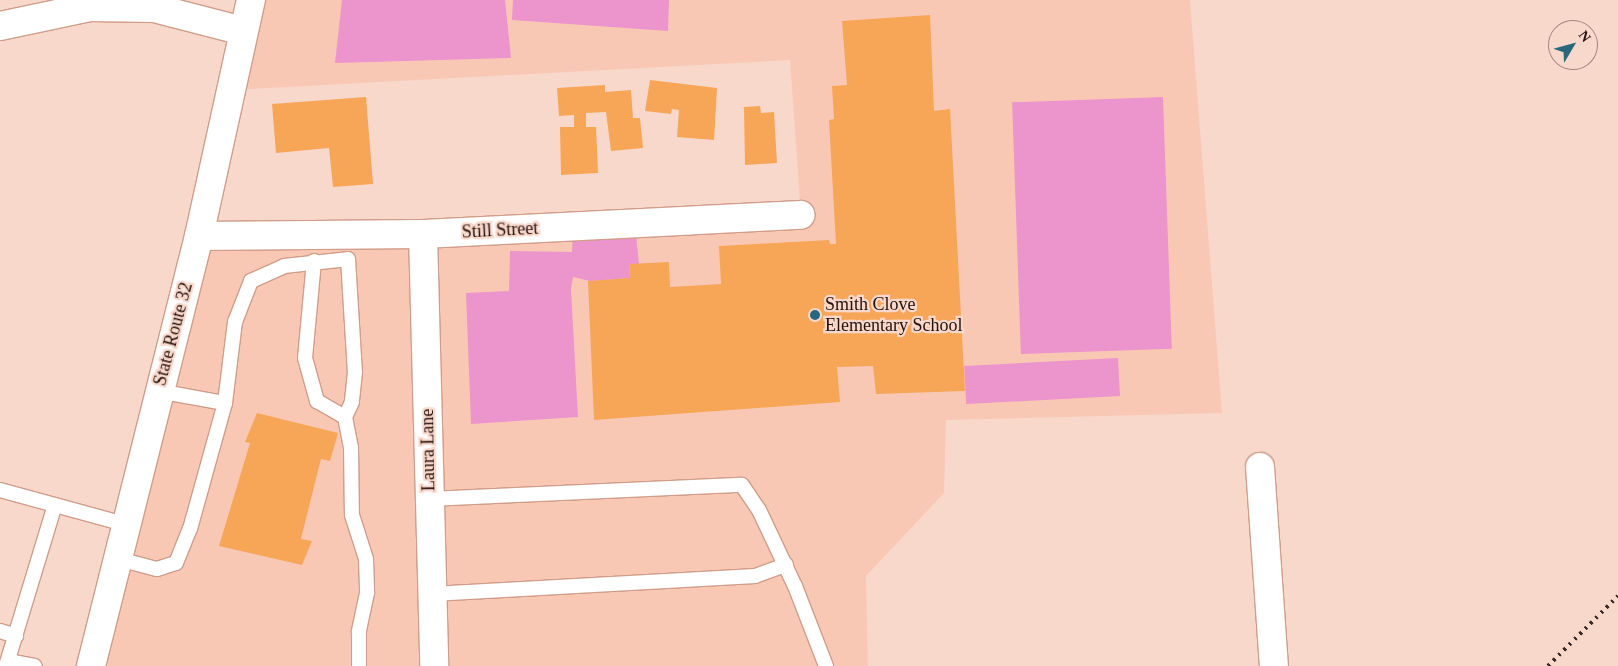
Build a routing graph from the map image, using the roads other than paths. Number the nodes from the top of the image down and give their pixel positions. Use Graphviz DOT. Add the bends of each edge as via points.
graph roads {
  1 [pos="251,0"];
  2 [pos="0,26"];
  3 [pos="243,31"];
  4 [pos="801,215"];
  5 [pos="423,234"];
  6 [pos="199,236"];
  7 [pos="347,247"];
  8 [pos="314,261"];
  9 [pos="158,391"];
  10 [pos="225,403"];
  11 [pos="345,417"];
  12 [pos="1260,467"];
  13 [pos="0,490"];
  14 [pos="429,499"];
  15 [pos="55,505"];
  16 [pos="124,524"];
  17 [pos="116,558"];
  18 [pos="786,565"];
  19 [pos="432,594"];
  20 [pos="0,631"];
  21 [pos="16,636"];
  22 [pos="7,663"];
  23 [pos="35,666"];
  24 [pos="90,666"];
  25 [pos="359,666"];
  26 [pos="434,666"];
  27 [pos="826,666"];
  28 [pos="1274,666"];
  1 -- 3 [label="street, State Route 32"];
  2 -- 3 [label="street" via="90,7 154,8"];
  3 -- 6 [label="street, State Route 32"];
  4 -- 5 [label="street, Still Street"];
  5 -- 7 [label="street, Still Street"];
  5 -- 14 [label="street, Laura Lane"];
  6 -- 7 [label="street, Still Street"];
  6 -- 9 [label="street, State Route 32"];
  7 -- 8 [label="lane"];
  7 -- 11 [label="lane" via="355,372 352,402"];
  8 -- 10 [label="lane" via="279,268 251,281 235,322"];
  8 -- 11 [label="lane" via="304,358 317,401"];
  9 -- 10 [label="lane"];
  9 -- 16 [label="street, State Route 32"];
  10 -- 17 [label="lane" via="190,529 176,563 157,569"];
  11 -- 25 [label="lane" via="351,447 352,515 366,559 368,593 359,632"];
  12 -- 28 [label="street"];
  13 -- 15 [label="lane"];
  14 -- 18 [label="lane" via="742,485 759,510"];
  14 -- 19 [label="street, Laura Lane"];
  15 -- 16 [label="lane"];
  15 -- 21 [label="lane"];
  16 -- 17 [label="street, State Route 32"];
  17 -- 24 [label="street, State Route 32"];
  18 -- 19 [label="lane" via="754,576"];
  18 -- 27 [label="lane"];
  19 -- 26 [label="street, Laura Lane"];
  20 -- 21 [label="lane"];
  21 -- 22 [label="lane"];
  22 -- 23 [label="lane"];
}
